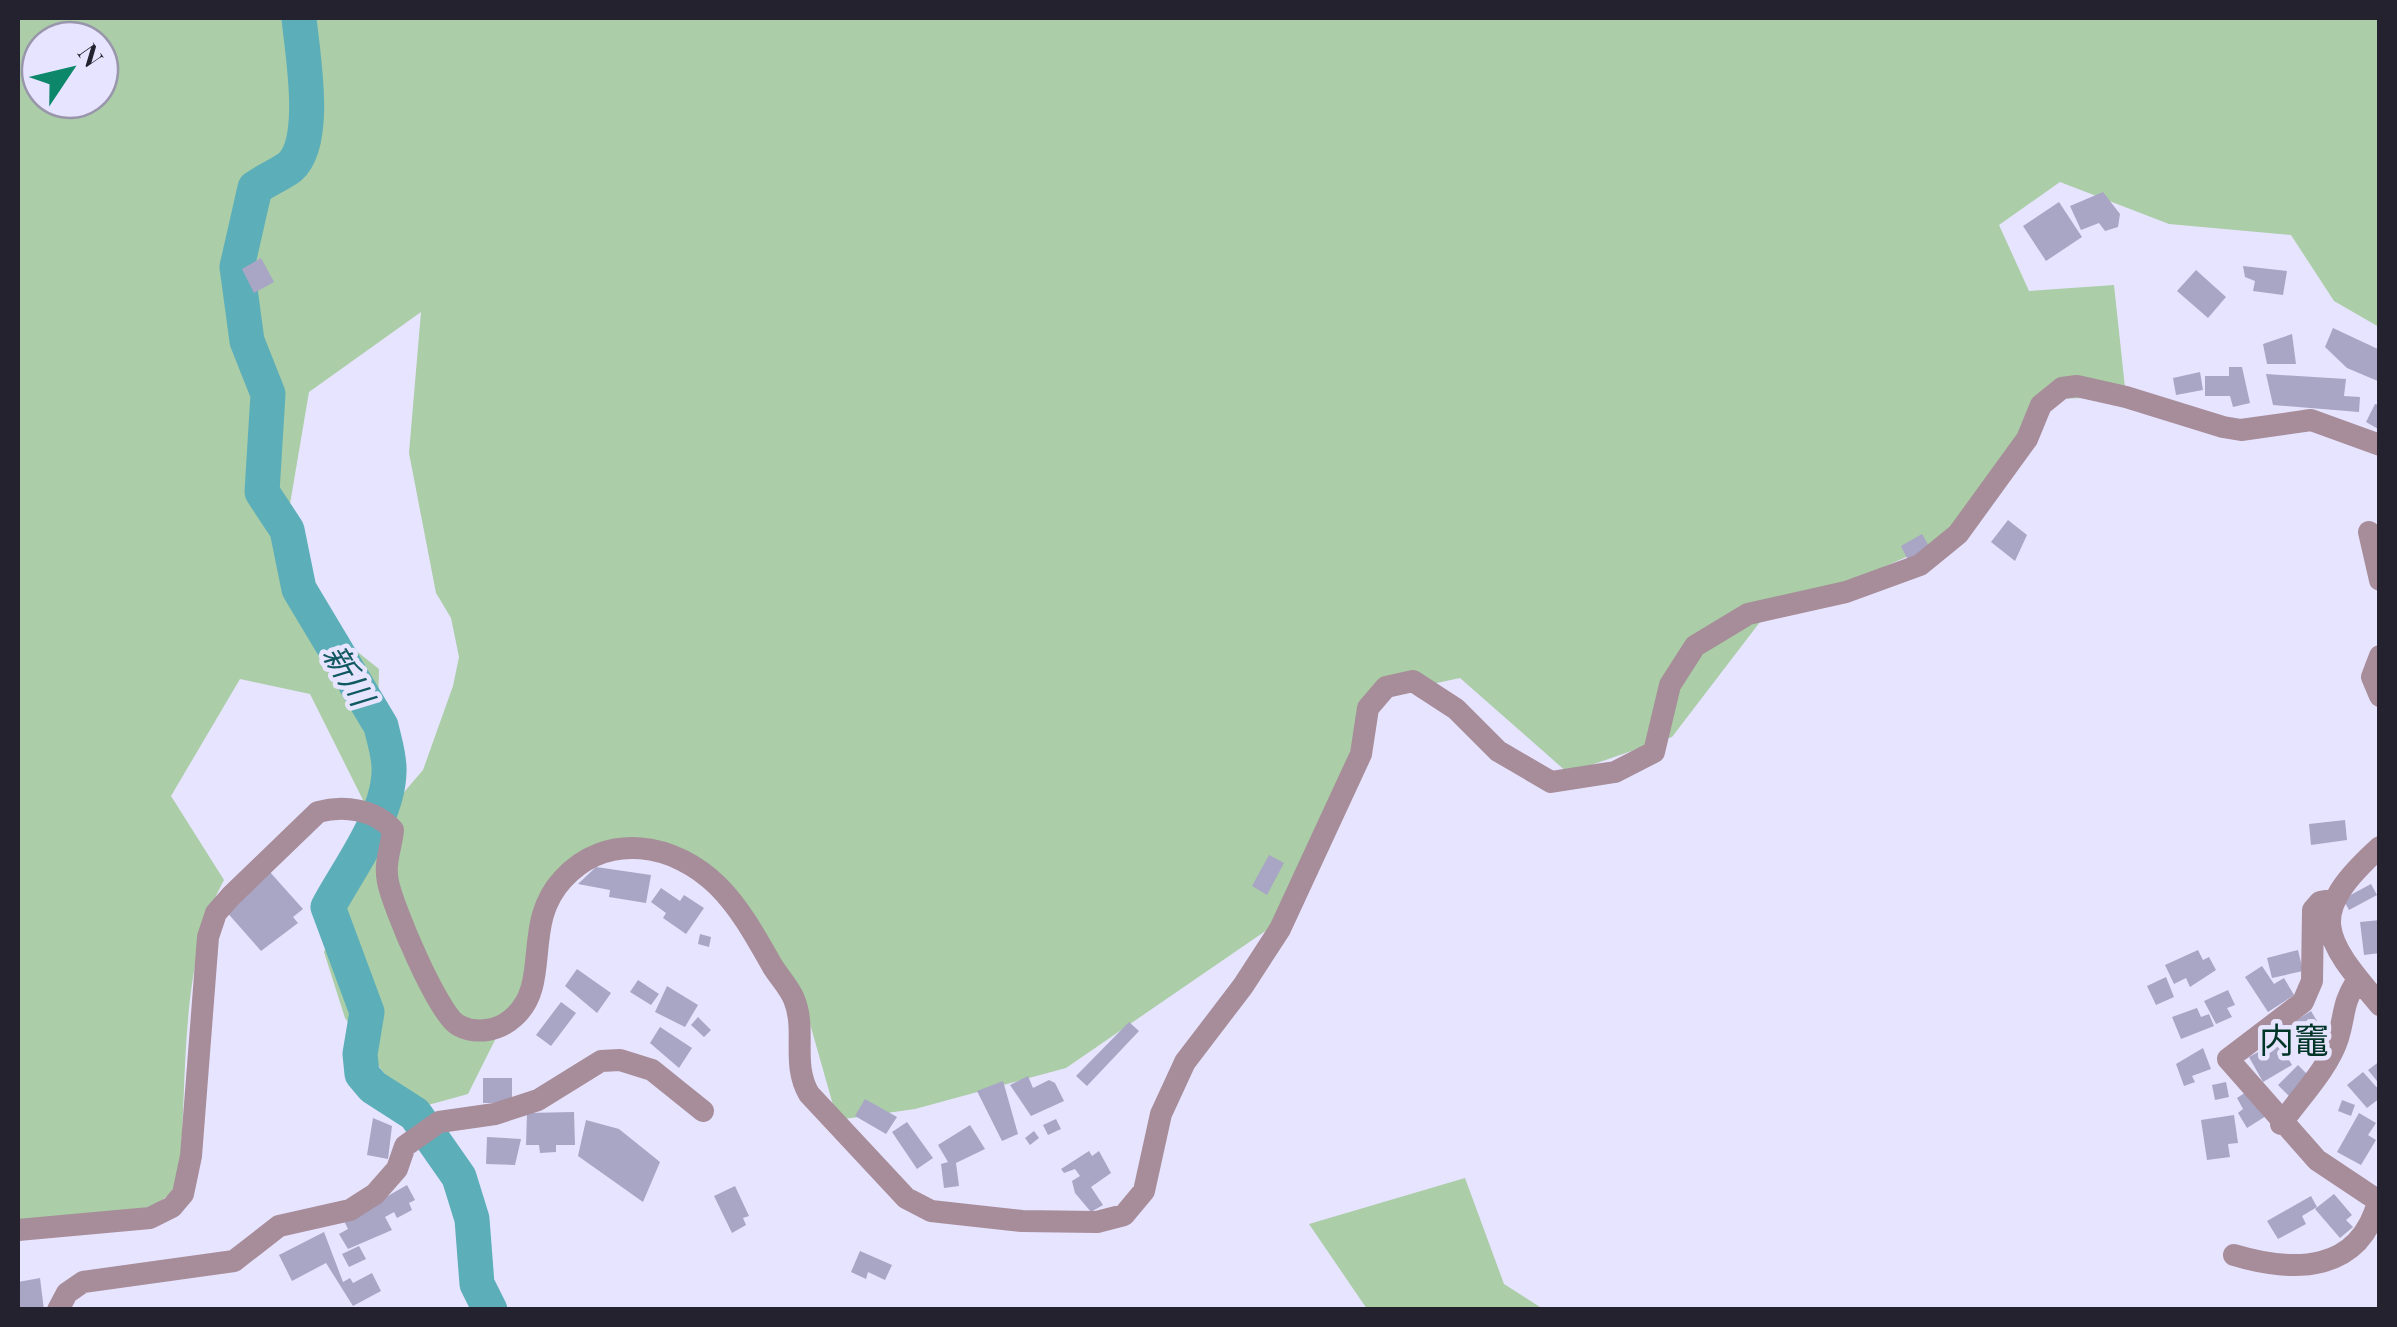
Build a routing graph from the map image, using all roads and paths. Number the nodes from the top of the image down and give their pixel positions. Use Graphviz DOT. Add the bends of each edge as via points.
graph roads {
  1 [pos="2380,445"];
  2 [pos="2368,532"];
  3 [pos="2380,580"];
  4 [pos="2380,656"];
  5 [pos="2380,696"];
  6 [pos="2380,847"];
  7 [pos="2336,900"];
  8 [pos="2370,989"];
  9 [pos="703,1110"];
  10 [pos="2282,1124"];
  11 [pos="2379,1202"];
  12 [pos="18,1230"];
  13 [pos="2234,1255"];
  14 [pos="58,1310"];
  1 -- 12 [label="street" via="2311,420 2223,428 2126,397 2062,388 2041,405 2026,438 1958,534 1920,565 1846,592 1748,614 1696,646 1670,685 1654,752 1615,772 1551,782 1498,751 1456,710 1413,682 1386,686 1368,708 1356,766 1280,929 1185,1062 1162,1114 1144,1191 1124,1215 1097,1222 1022,1221 932,1210 906,1198 799,1078 794,1000 747,922 717,885 659,850 606,850 564,877 540,916 524,1008 494,1029 455,1024 436,996 388,884 393,830 339,806 318,812 216,914 208,937 183,1194 150,1218"];
  2 -- 3 [label="street"];
  4 -- 5 [label="street" via="2372,678"];
  6 -- 7 [label="street" via="2346,878"];
  7 -- 8 [label="street" via="2329,917 2334,948"];
  7 -- 10 [label="street" via="2313,910 2312,981 2304,1002 2228,1059"];
  8 -- 10 [label="street" via="2342,1004 2328,1060"];
  9 -- 14 [label="street" via="652,1070 610,1060 588,1066 528,1104 440,1122 405,1146 397,1170 350,1210 279,1226 234,1261 83,1282 66,1293"];
  10 -- 11 [label="street" via="2316,1160"];
  11 -- 13 [label="street" via="2370,1230 2335,1258 2310,1266"];
}
